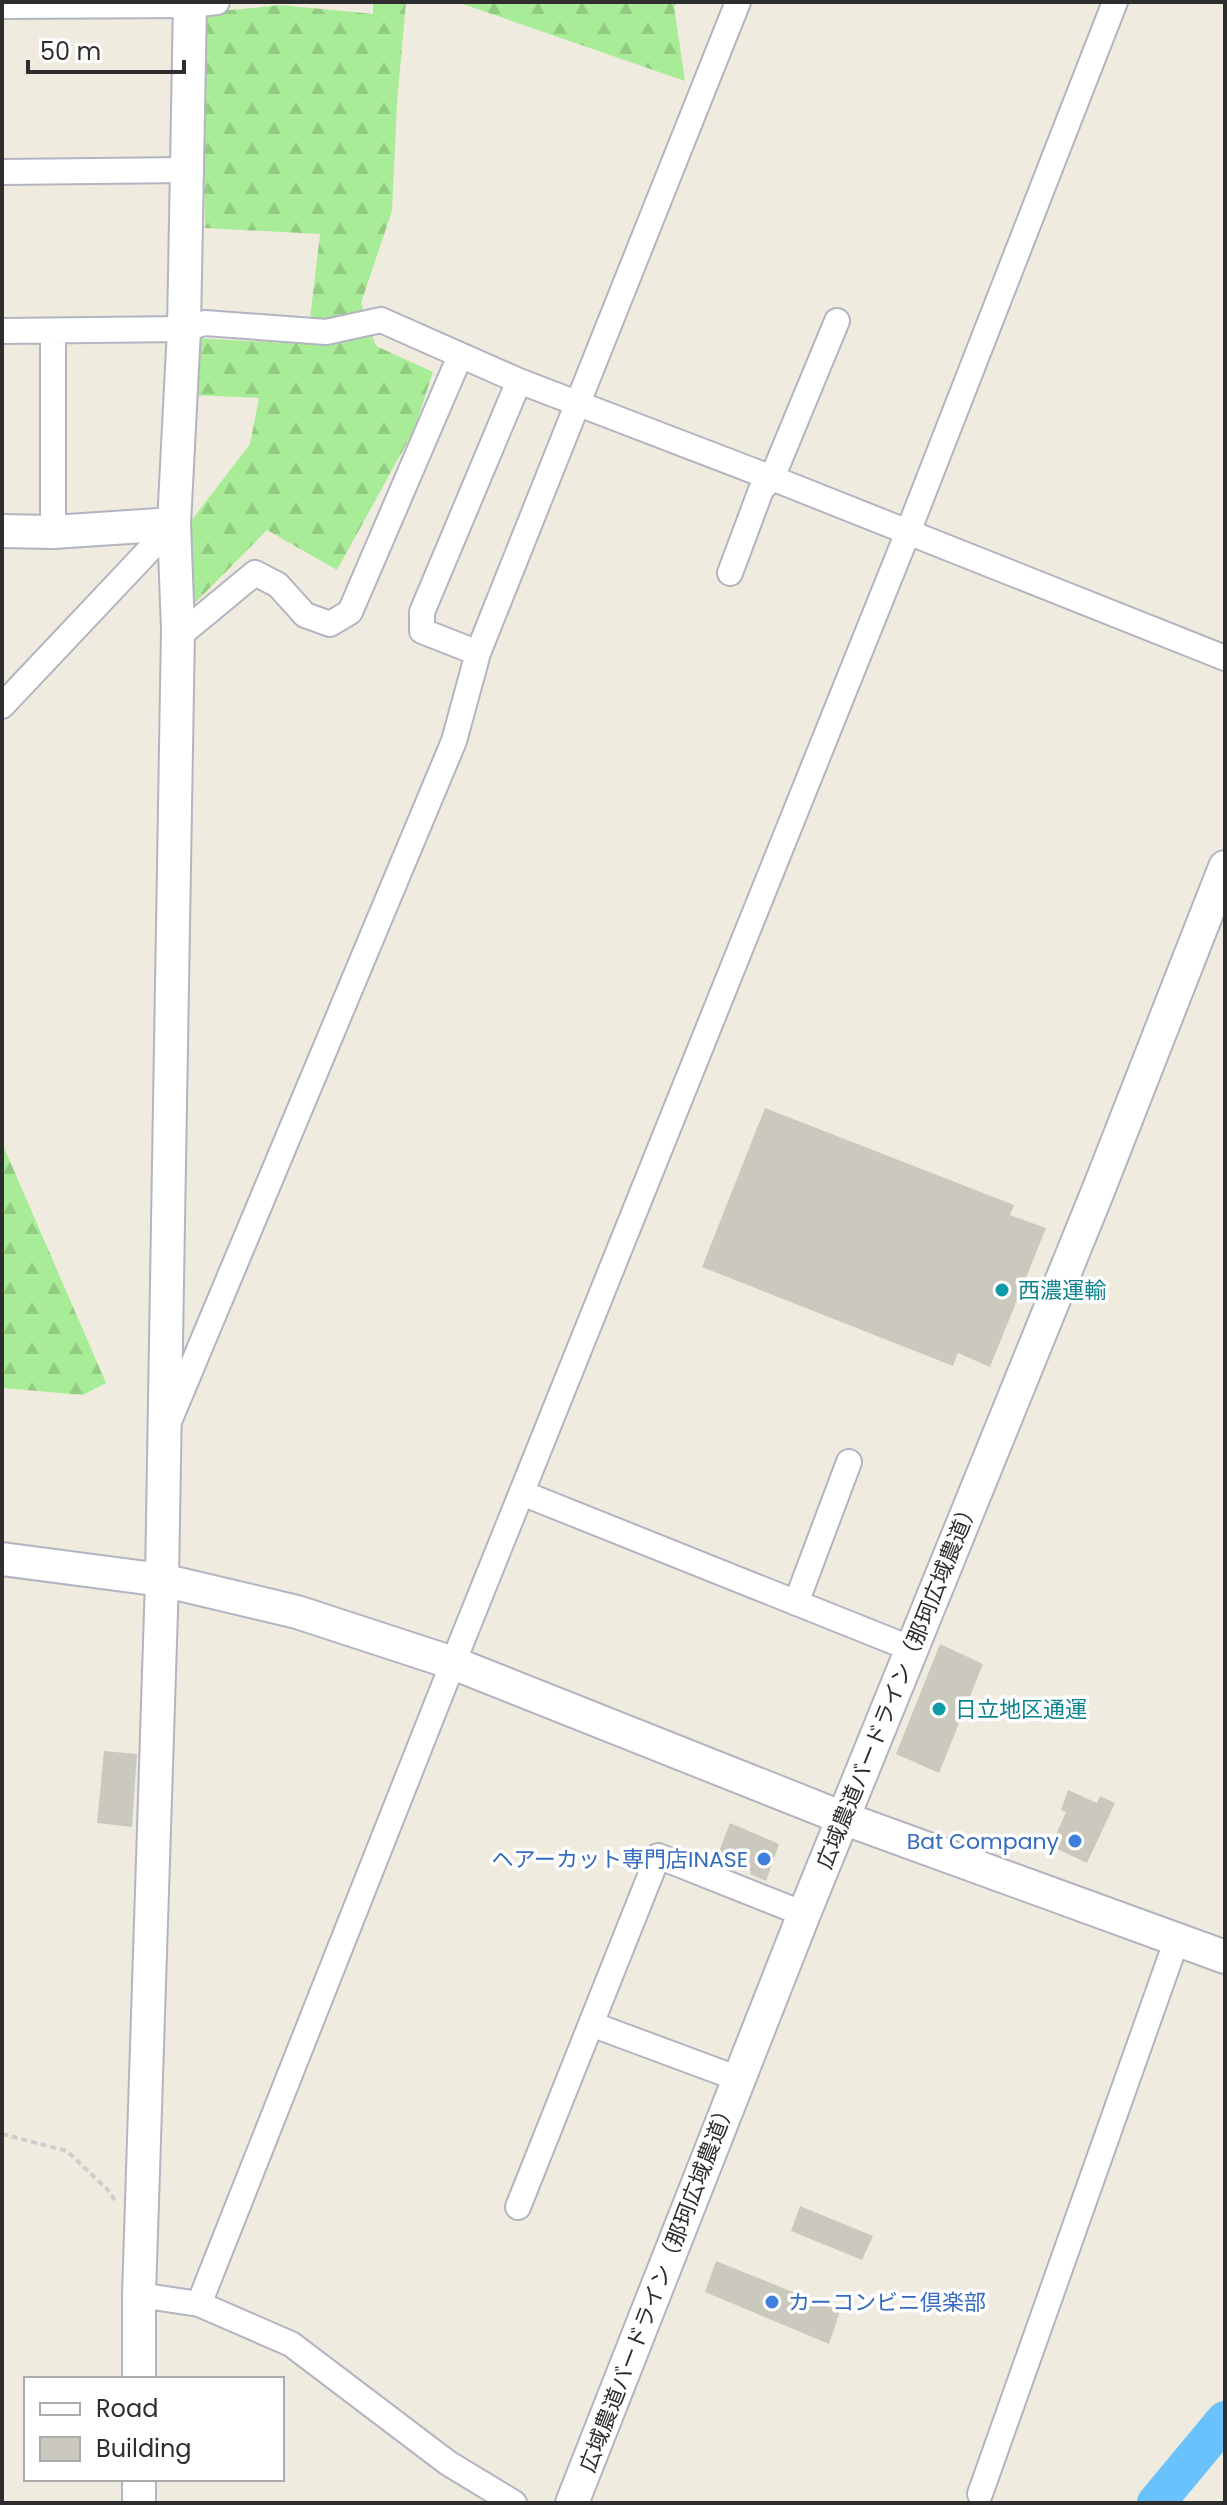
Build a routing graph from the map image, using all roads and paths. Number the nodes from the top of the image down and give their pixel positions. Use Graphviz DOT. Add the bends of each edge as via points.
graph roads {
  1 [pos="738,2"];
  2 [pos="1115,2"];
  3 [pos="199,3"];
  4 [pos="75,4"];
  5 [pos="2,6"];
  6 [pos="187,170"];
  7 [pos="2,172"];
  8 [pos="837,321"];
  9 [pos="184,329"];
  10 [pos="2,331"];
  11 [pos="53,331"];
  12 [pos="460,356"];
  13 [pos="519,381"];
  14 [pos="577,404"];
  15 [pos="772,478"];
  16 [pos="162,525"];
  17 [pos="2,531"];
  18 [pos="53,532"];
  19 [pos="908,532"];
  20 [pos="730,573"];
  21 [pos="178,629"];
  22 [pos="478,653"];
  23 [pos="1225,658"];
  24 [pos="2,706"];
  25 [pos="1225,867"];
  26 [pos="164,1445"];
  27 [pos="849,1462"];
  28 [pos="522,1493"];
  29 [pos="5,1566"];
  30 [pos="162,1580"];
  31 [pos="796,1603"];
  32 [pos="912,1649"];
  33 [pos="453,1663"];
  34 [pos="843,1818"];
  35 [pos="804,1914"];
  36 [pos="1176,1942"];
  37 [pos="1225,1957"];
  38 [pos="591,2024"];
  39 [pos="739,2079"];
  40 [pos="2,2134"];
  41 [pos="116,2205"];
  42 [pos="518,2207"];
  43 [pos="139,2295"];
  44 [pos="199,2304"];
  45 [pos="139,2377"];
  46 [pos="139,2481"];
  47 [pos="980,2494"];
  48 [pos="139,2503"];
  49 [pos="514,2503"];
  50 [pos="572,2503"];
  1 -- 14 [label="street"];
  2 -- 19 [label="street"];
  3 -- 4 [label="street"];
  3 -- 6 [label="street"];
  4 -- 5 [label="street"];
  6 -- 7 [label="street"];
  6 -- 9 [label="street"];
  8 -- 15 [label="street"];
  9 -- 11 [label="street"];
  9 -- 12 [label="street" via="205,323 326,332 381,320"];
  9 -- 16 [label="street"];
  10 -- 11 [label="street"];
  11 -- 18 [label="street"];
  12 -- 13 [label="street"];
  12 -- 21 [label="street" via="350,612 330,624 305,615 278,585 255,573 186,630"];
  13 -- 14 [label="street"];
  13 -- 22 [label="street" via="422,612 422,631"];
  14 -- 15 [label="street"];
  14 -- 22 [label="street"];
  15 -- 19 [label="street"];
  15 -- 20 [label="street" via="761,490"];
  16 -- 18 [label="street"];
  16 -- 21 [label="street"];
  16 -- 24 [label="street" via="153,546"];
  17 -- 18 [label="street"];
  19 -- 23 [label="street"];
  19 -- 28 [label="street"];
  21 -- 26 [label="street"];
  22 -- 26 [label="street" via="454,741 172,1410"];
  25 -- 32 [label="street, 広域農道バードライン（那珂広域農道）"];
  26 -- 30 [label="street"];
  27 -- 31 [label="street"];
  28 -- 31 [label="street"];
  28 -- 33 [label="street"];
  29 -- 30 [label="street"];
  30 -- 33 [label="street" via="297,1612"];
  30 -- 43 [label="street"];
  31 -- 32 [label="street"];
  32 -- 34 [label="street, 広域農道バードライン（那珂広域農道）"];
  33 -- 34 [label="street"];
  33 -- 44 [label="street"];
  34 -- 35 [label="street, 広域農道バードライン（那珂広域農道）"];
  34 -- 36 [label="street"];
  35 -- 38 [label="street" via="658,1856"];
  35 -- 39 [label="street, 広域農道バードライン（那珂広域農道）"];
  36 -- 37 [label="street"];
  36 -- 47 [label="street"];
  38 -- 39 [label="street"];
  38 -- 42 [label="street"];
  39 -- 50 [label="street, 広域農道バードライン（那珂広域農道）"];
  40 -- 41 [label="path" via="67,2151 111,2193"];
  43 -- 44 [label="street"];
  43 -- 45 [label="street"];
  44 -- 49 [label="street" via="291,2344 448,2463"];
  46 -- 48 [label="street"];
}
